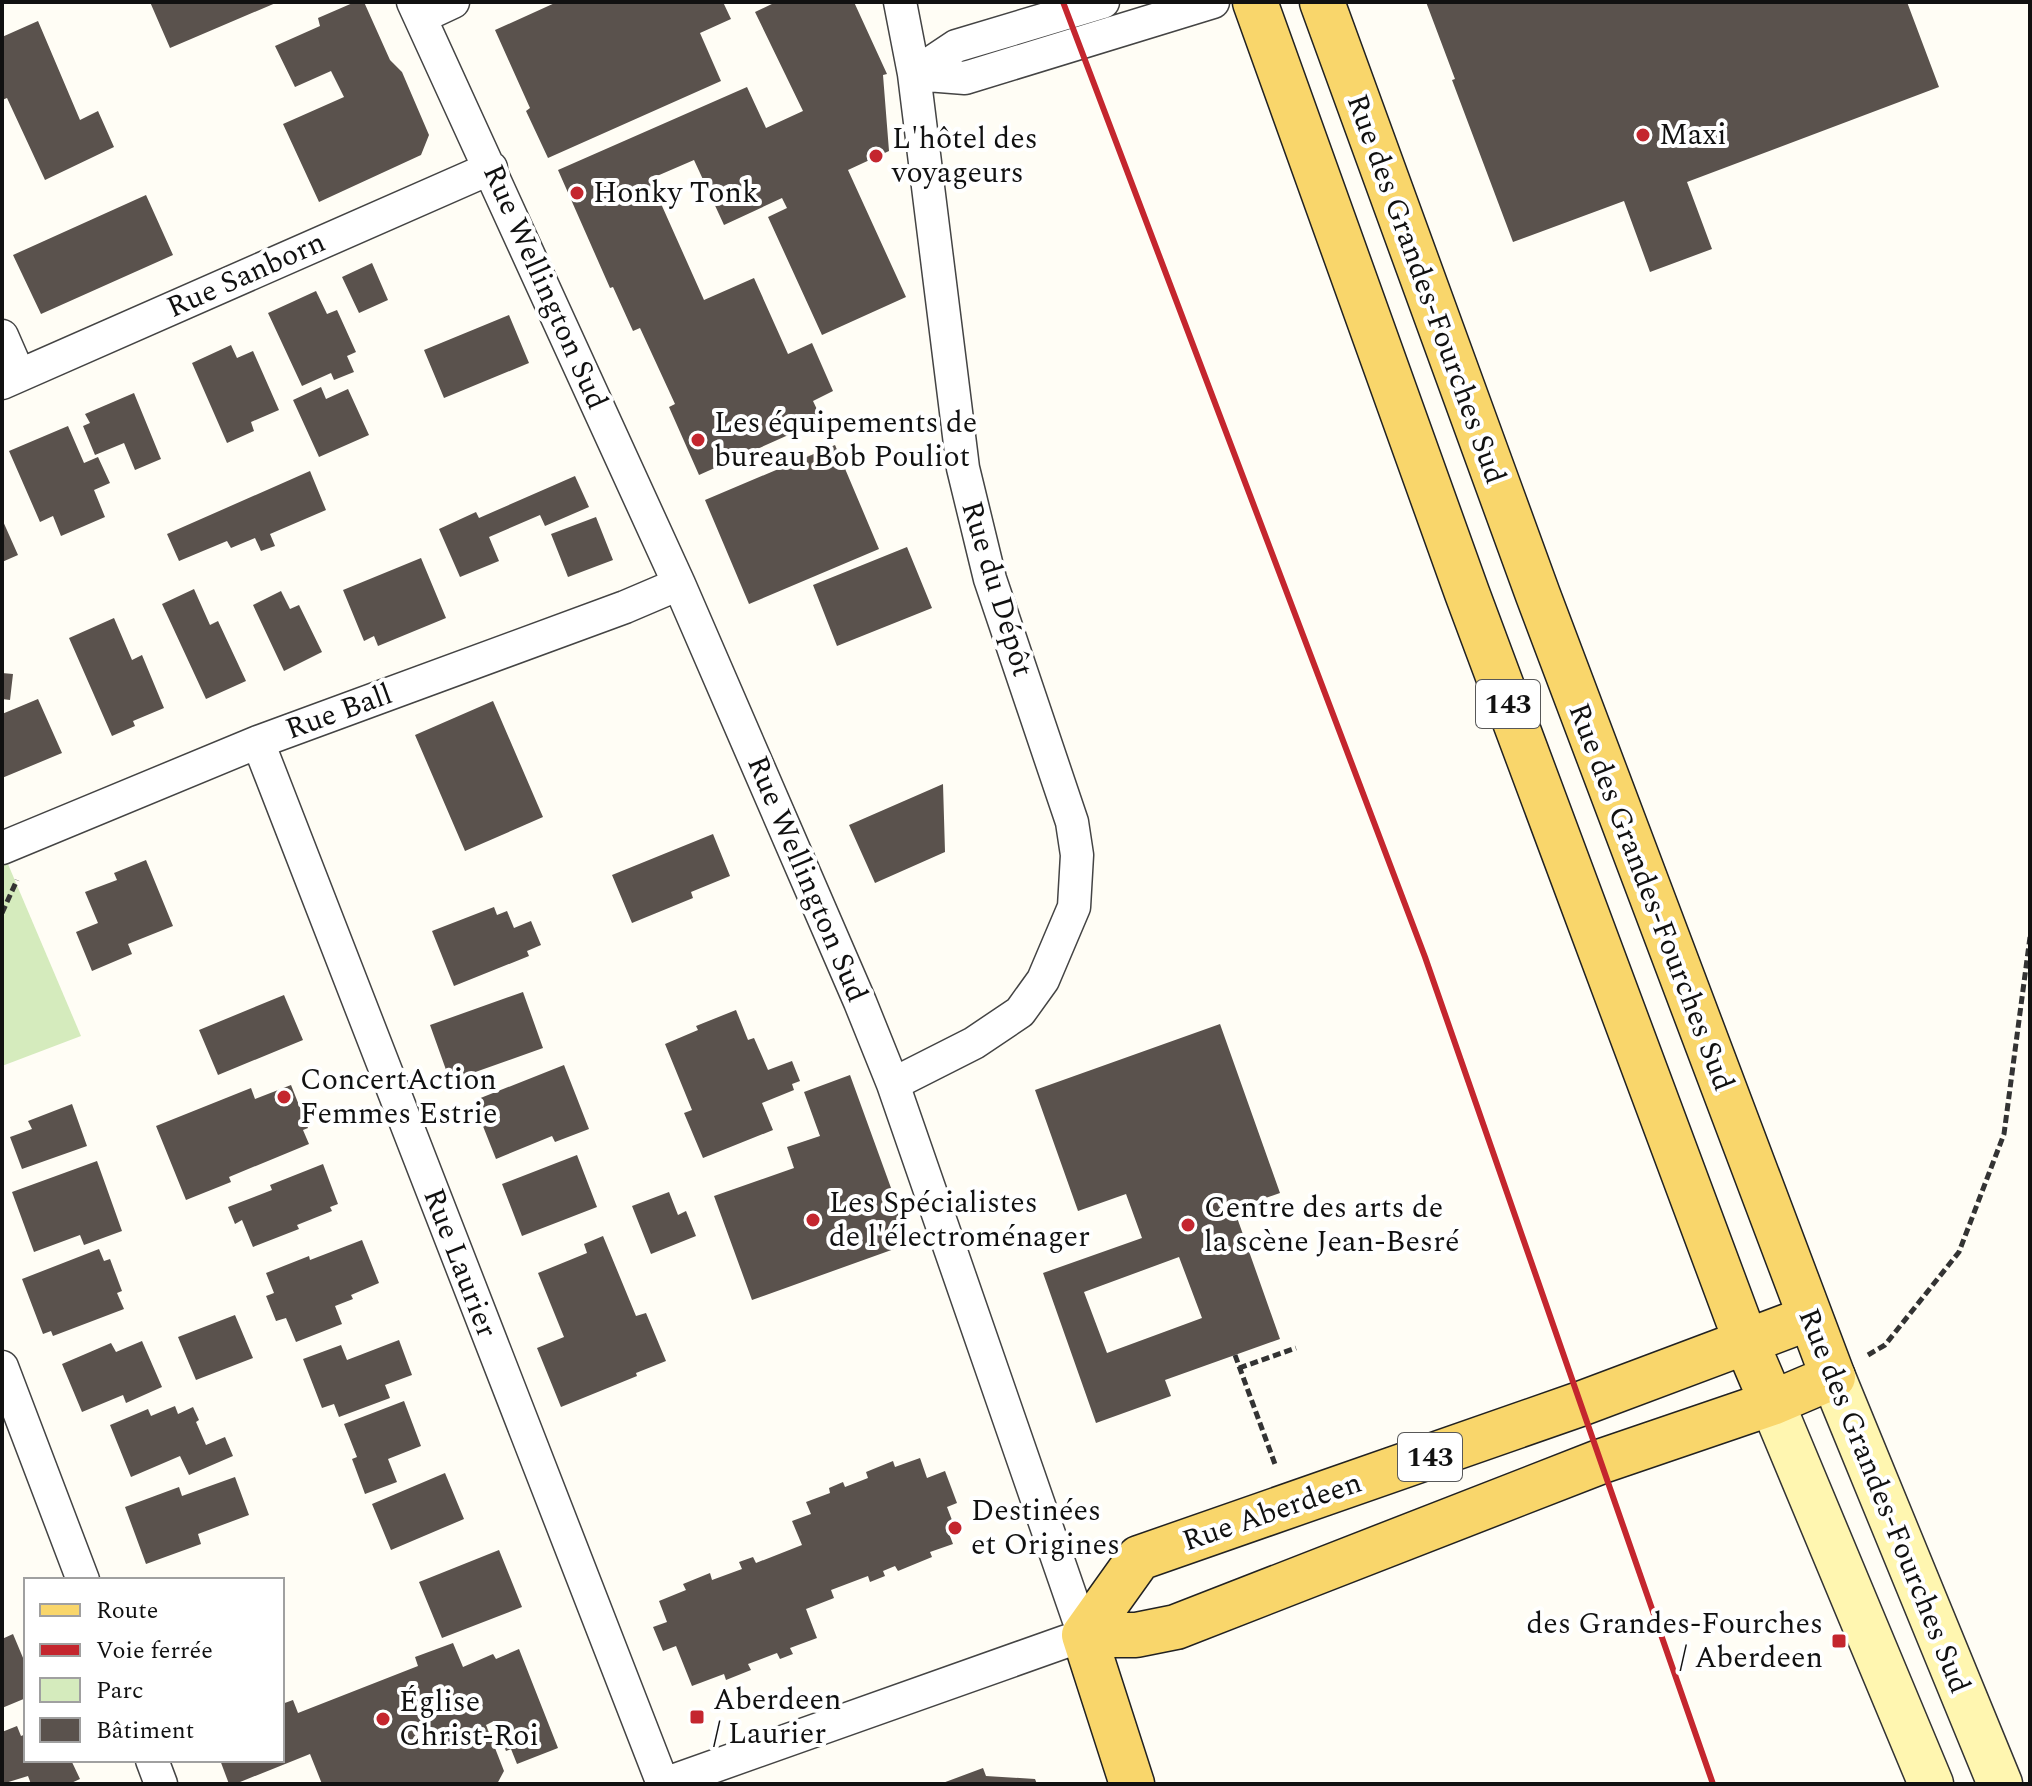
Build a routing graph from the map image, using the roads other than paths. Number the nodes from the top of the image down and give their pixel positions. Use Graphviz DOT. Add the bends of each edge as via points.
graph roads {
  1 [pos="453,2"];
  2 [pos="900,2"];
  3 [pos="1103,2"];
  4 [pos="1213,2"];
  5 [pos="1255,2"];
  6 [pos="1322,2"];
  7 [pos="417,9"];
  8 [pos="914,74"];
  9 [pos="491,168"];
  10 [pos="2,336"];
  11 [pos="10,379"];
  12 [pos="679,584"];
  13 [pos="258,742"];
  14 [pos="2,848"];
  15 [pos="893,1084"];
  16 [pos="1809,1318"];
  17 [pos="1747,1344"];
  18 [pos="2,1367"];
  19 [pos="1833,1377"];
  20 [pos="1772,1403"];
  21 [pos="82,1578"];
  22 [pos="1084,1635"];
  23 [pos="153,1762"];
  24 [pos="161,1784"];
  25 [pos="663,1784"];
  26 [pos="1132,1784"];
  27 [pos="1931,1784"];
  28 [pos="2000,1784"];
  1 -- 7 [label="street"];
  2 -- 8 [label="street, Rue du Dépôt"];
  3 -- 8 [label="street" via="956,46"];
  4 -- 8 [label="street" via="965,78"];
  5 -- 17 [label="main road, Rue des Grandes-Fourches Sud / 143" via="1467,593"];
  6 -- 16 [label="main road, Rue des Grandes-Fourches Sud / 143"];
  7 -- 9 [label="street, Rue Wellington Sud"];
  8 -- 15 [label="street, Rue du Dépôt" via="963,468 990,579 1072,822 1077,855 1074,907 1043,980 1020,1012 974,1043"];
  9 -- 11 [label="street, Rue Sanborn"];
  9 -- 12 [label="street, Rue Wellington Sud"];
  10 -- 11 [label="street"];
  12 -- 13 [label="street, Rue Ball"];
  12 -- 15 [label="street, Rue Wellington Sud"];
  13 -- 14 [label="street, Rue Ball"];
  13 -- 25 [label="street, Rue Laurier"];
  15 -- 22 [label="street, Rue Wellington Sud"];
  16 -- 17 [label="main road, Rue Aberdeen / 143"];
  16 -- 19 [label="main road, Rue des Grandes-Fourches Sud / 143"];
  17 -- 20 [label="main road, Rue des Grandes-Fourches Sud / 143"];
  17 -- 22 [label="main road, Rue Aberdeen / 143" via="1139,1558"];
  18 -- 21 [label="street"];
  19 -- 20 [label="main road, 143"];
  19 -- 28 [label="main road, Rue des Grandes-Fourches Sud"];
  20 -- 22 [label="main road, 143" via="1602,1461 1176,1627 1136,1635"];
  20 -- 27 [label="main road, Rue des Grandes-Fourches Sud"];
  22 -- 25 [label="street"];
  22 -- 26 [label="main road, Rue Wellington Sud"];
  23 -- 24 [label="street"];
}
